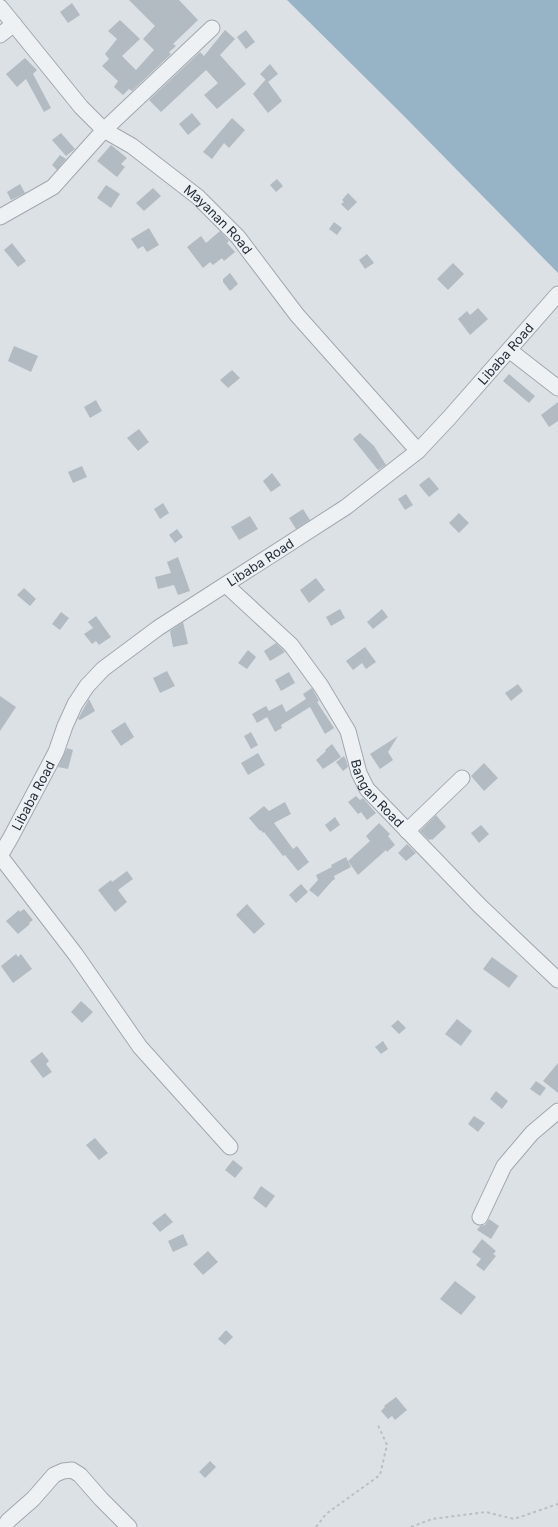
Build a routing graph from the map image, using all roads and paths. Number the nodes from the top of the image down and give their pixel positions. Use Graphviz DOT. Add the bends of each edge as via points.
graph roads {
  1 [pos="0,7"];
  2 [pos="14,24"];
  3 [pos="212,28"];
  4 [pos="0,35"];
  5 [pos="104,130"];
  6 [pos="0,217"];
  7 [pos="558,294"];
  8 [pos="509,350"];
  9 [pos="558,388"];
  10 [pos="418,451"];
  11 [pos="226,585"];
  12 [pos="462,778"];
  13 [pos="407,831"];
  14 [pos="0,856"];
  15 [pos="558,980"];
  16 [pos="558,1111"];
  17 [pos="230,1147"];
  18 [pos="480,1217"];
  19 [pos="376,1423"];
  20 [pos="558,1504"];
  21 [pos="4,1527"];
  22 [pos="129,1527"];
  23 [pos="316,1527"];
  24 [pos="411,1527"];
  1 -- 2 [label="street, Mayanan Road"];
  2 -- 4 [label="street"];
  2 -- 5 [label="street, Mayanan Road" via="81,107"];
  3 -- 5 [label="street"];
  5 -- 6 [label="street" via="53,187"];
  5 -- 10 [label="street, Mayanan Road" via="132,146 198,196 238,237 297,315"];
  7 -- 8 [label="street, Libaba Road"];
  8 -- 9 [label="street"];
  8 -- 10 [label="street, Libaba Road"];
  10 -- 11 [label="street, Libaba Road" via="346,508"];
  11 -- 13 [label="street, Bangan Road" via="291,645 321,686 348,730 359,773 367,789"];
  11 -- 14 [label="street, Libaba Road" via="158,628 103,669 87,686 75,704 56,752"];
  12 -- 13 [label="street"];
  13 -- 15 [label="street, Bangan Road" via="480,906"];
  14 -- 17 [label="street" via="76,955 140,1047"];
  16 -- 18 [label="street" via="532,1133 504,1166"];
  19 -- 23 [label="path" via="387,1445 380,1475 326,1514"];
  20 -- 24 [label="path" via="514,1519 486,1512 432,1519"];
  21 -- 22 [label="street" via="54,1475 72,1470 80,1475"];
}
